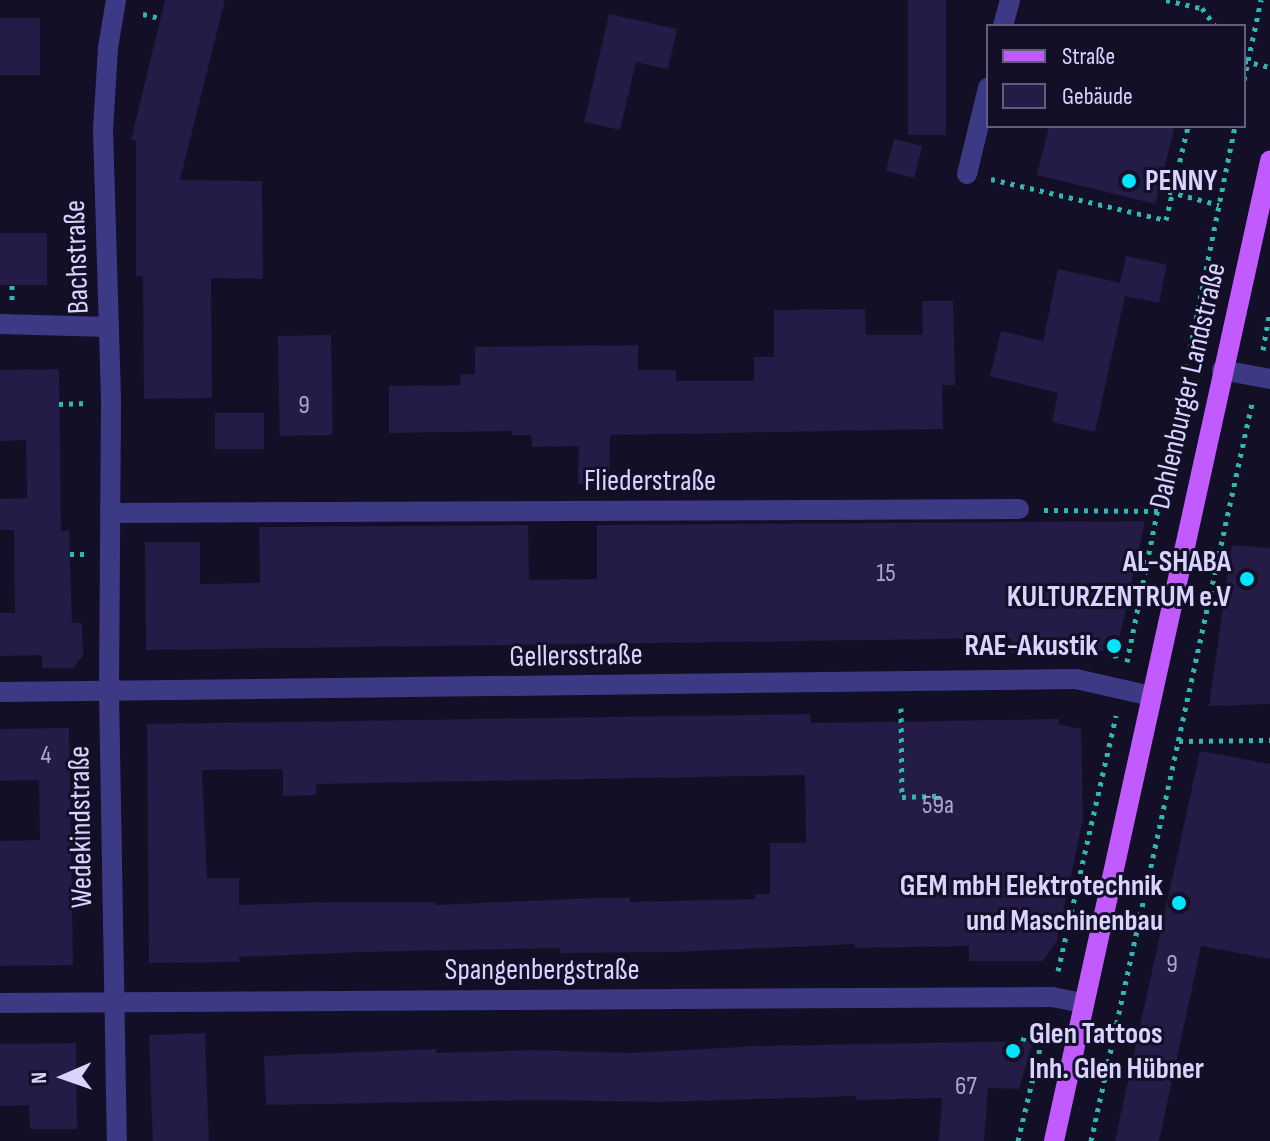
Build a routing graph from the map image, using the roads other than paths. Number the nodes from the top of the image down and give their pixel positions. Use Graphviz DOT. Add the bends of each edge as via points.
graph roads {
  1 [pos="116,0"];
  2 [pos="1010,0"];
  3 [pos="1004,24"];
  4 [pos="986,96"];
  5 [pos="1270,161"];
  6 [pos="967,174"];
  7 [pos="0,324"];
  8 [pos="109,327"];
  9 [pos="1222,370"];
  10 [pos="1264,378"];
  11 [pos="1019,509"];
  12 [pos="110,513"];
  13 [pos="0,692"];
  14 [pos="109,692"];
  15 [pos="1151,696"];
  16 [pos="112,1001"];
  17 [pos="0,1003"];
  18 [pos="1084,1003"];
  19 [pos="117,1141"];
  20 [pos="1054,1141"];
  1 -- 8 [label="street, Bachstraße" via="104,94"];
  2 -- 3 [label="street"];
  4 -- 6 [label="street"];
  5 -- 9 [label="main road, Dahlenburger Landstraße"];
  7 -- 8 [label="street"];
  8 -- 12 [label="street, Bachstraße"];
  9 -- 10 [label="street"];
  9 -- 15 [label="main road, Dahlenburger Landstraße"];
  11 -- 12 [label="street, Fliederstraße"];
  12 -- 14 [label="street, Wedekindstraße"];
  13 -- 14 [label="street, Gellersstraße"];
  14 -- 15 [label="street, Gellersstraße" via="1076,679"];
  14 -- 16 [label="street, Wedekindstraße"];
  15 -- 18 [label="main road, Dahlenburger Landstraße"];
  16 -- 17 [label="street, Spangenbergstraße"];
  16 -- 18 [label="street, Spangenbergstraße" via="1052,997"];
  16 -- 19 [label="street, Wedekindstraße"];
  18 -- 20 [label="main road, Dahlenburger Landstraße"];
}
